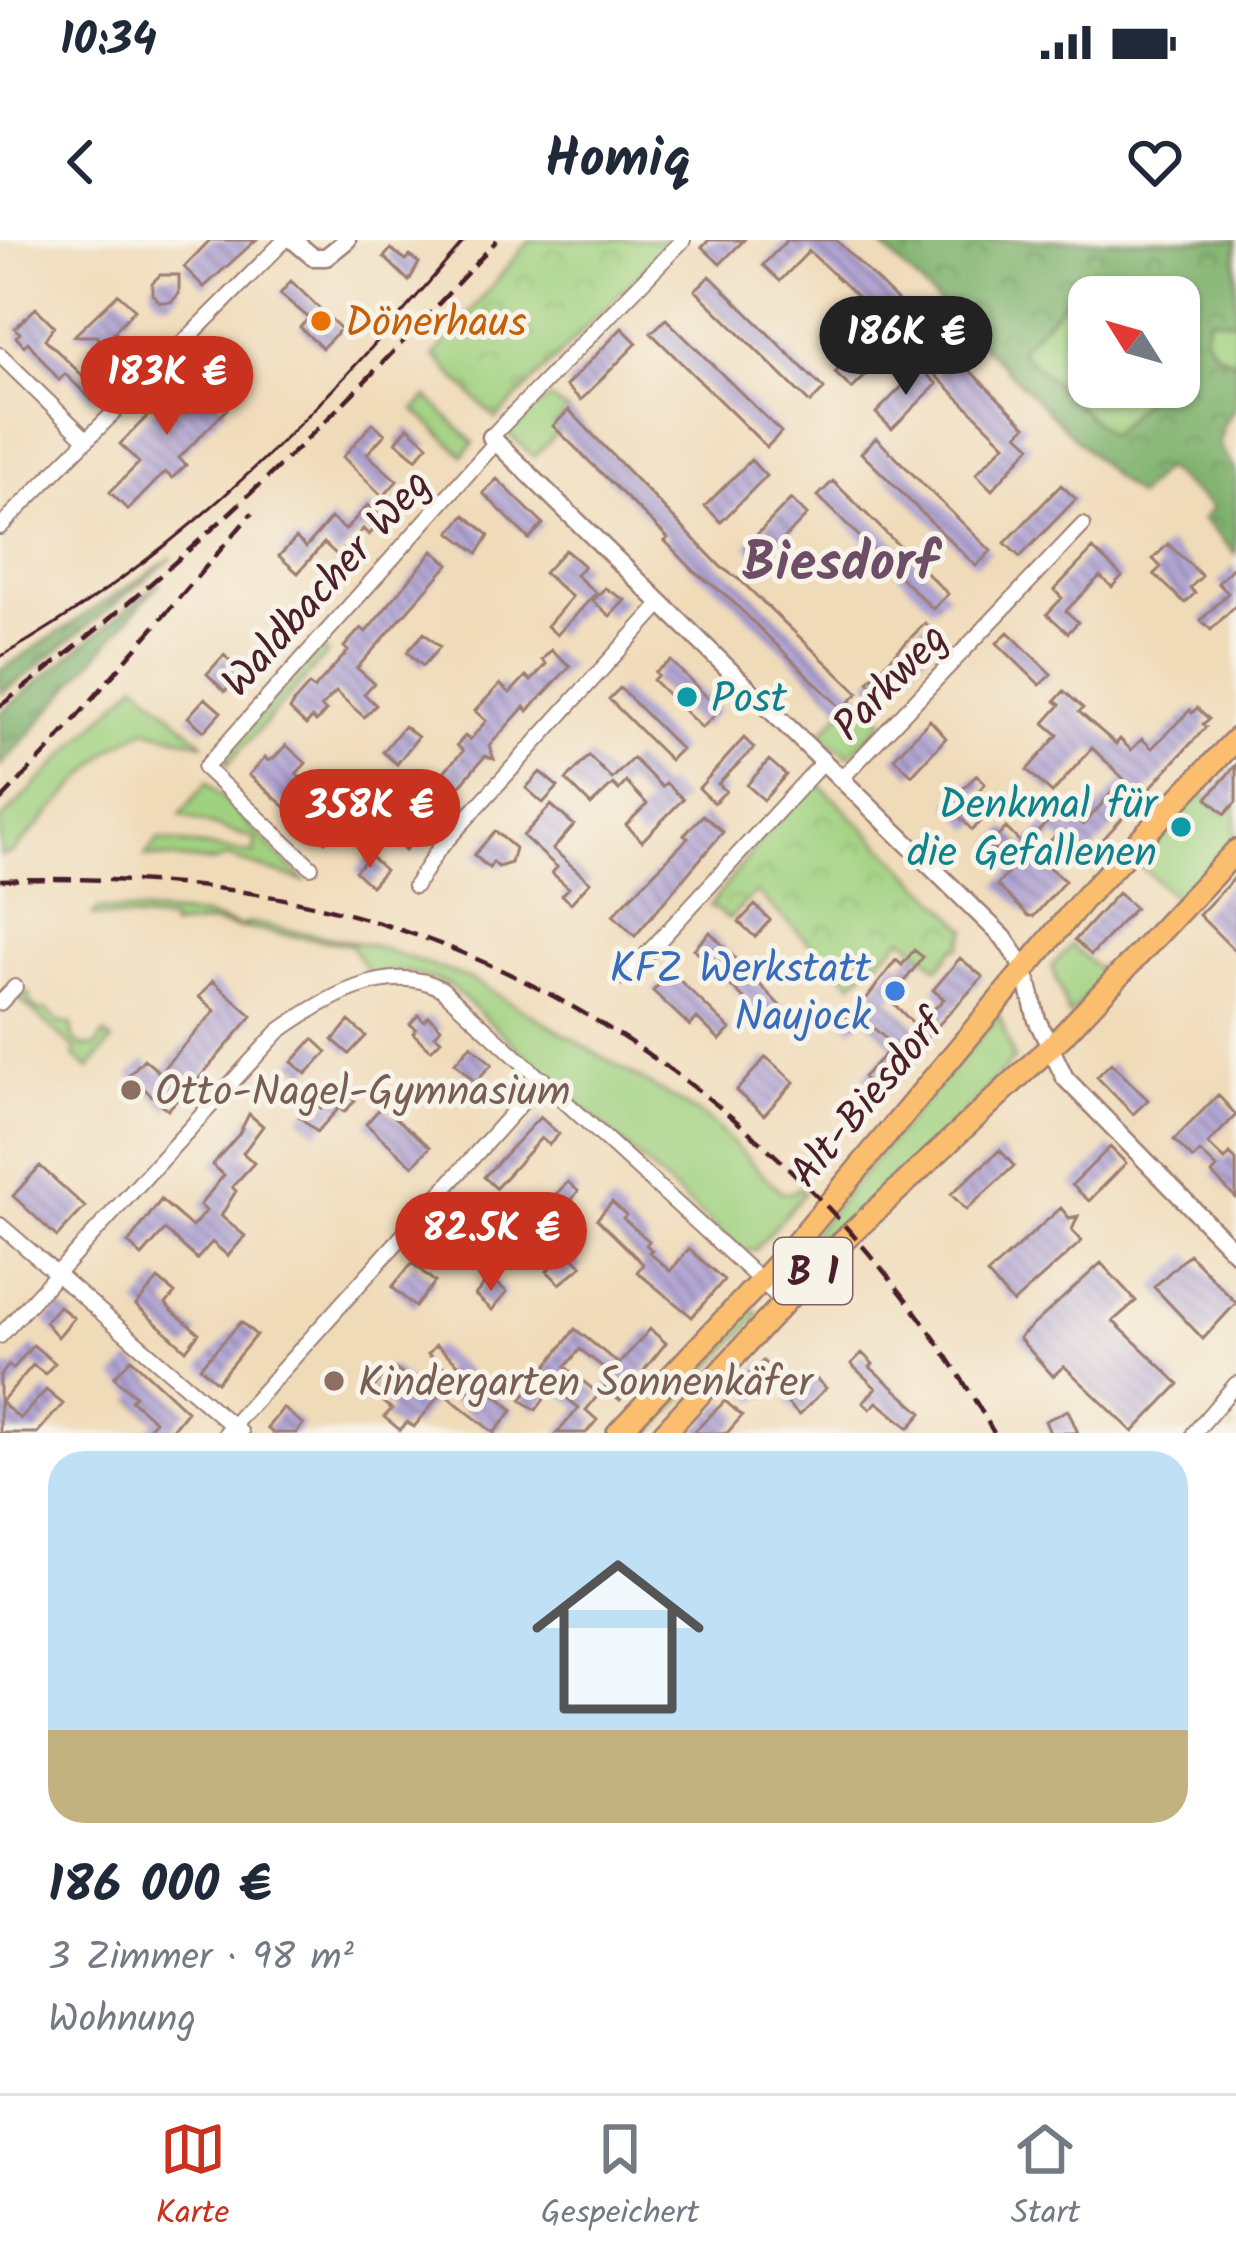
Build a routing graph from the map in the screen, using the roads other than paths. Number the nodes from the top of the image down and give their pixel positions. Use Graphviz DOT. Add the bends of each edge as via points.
graph roads {
  1 [pos="289,240"];
  2 [pos="347,240"];
  3 [pos="682,240"];
  4 [pos="0,355"];
  5 [pos="493,439"];
  6 [pos="87,440"];
  7 [pos="1083,525"];
  8 [pos="0,527"];
  9 [pos="660,605"];
  10 [pos="1236,739"];
  11 [pos="822,763"];
  12 [pos="842,778"];
  13 [pos="1236,851"];
  14 [pos="311,867"];
  15 [pos="415,886"];
  16 [pos="1024,968"];
  17 [pos="625,978"];
  18 [pos="15,987"];
  19 [pos="0,1003"];
  20 [pos="1049,1049"];
  21 [pos="543,1079"];
  22 [pos="0,1226"];
  23 [pos="1236,1253"];
  24 [pos="56,1274"];
  25 [pos="760,1280"];
  26 [pos="783,1301"];
  27 [pos="0,1336"];
  28 [pos="1236,1384"];
  29 [pos="233,1431"];
  30 [pos="618,1433"];
  31 [pos="664,1433"];
  32 [pos="1194,1433"];
  1 -- 2 [label="street" via="326,257"];
  1 -- 6 [label="street"];
  3 -- 5 [label="street, Waldbacher Weg"];
  4 -- 6 [label="street"];
  5 -- 9 [label="street"];
  5 -- 14 [label="street, Waldbacher Weg" via="205,768"];
  6 -- 8 [label="street"];
  7 -- 12 [label="street, Parkweg"];
  9 -- 11 [label="street"];
  9 -- 15 [label="street" via="438,850"];
  10 -- 16 [label="main road, Alt-Biesdorf / B 1"];
  11 -- 12 [label="street"];
  11 -- 17 [label="street"];
  12 -- 16 [label="street" via="1004,938"];
  13 -- 20 [label="main road, Alt-Biesdorf / B 1"];
  16 -- 20 [label="street"];
  16 -- 25 [label="main road, Alt-Biesdorf / B 1"];
  18 -- 19 [label="street"];
  20 -- 23 [label="street" via="1065,1078"];
  20 -- 26 [label="main road, Alt-Biesdorf / B 1"];
  21 -- 24 [label="street" via="432,984 397,978 357,988 279,1031"];
  21 -- 25 [label="street"];
  21 -- 29 [label="street"];
  22 -- 24 [label="street"];
  24 -- 27 [label="street"];
  24 -- 29 [label="street"];
  25 -- 26 [label="street"];
  25 -- 30 [label="main road, Alt-Biesdorf / B 1"];
  26 -- 31 [label="main road, Alt-Biesdorf / B 1"];
  28 -- 32 [label="street"];
}
